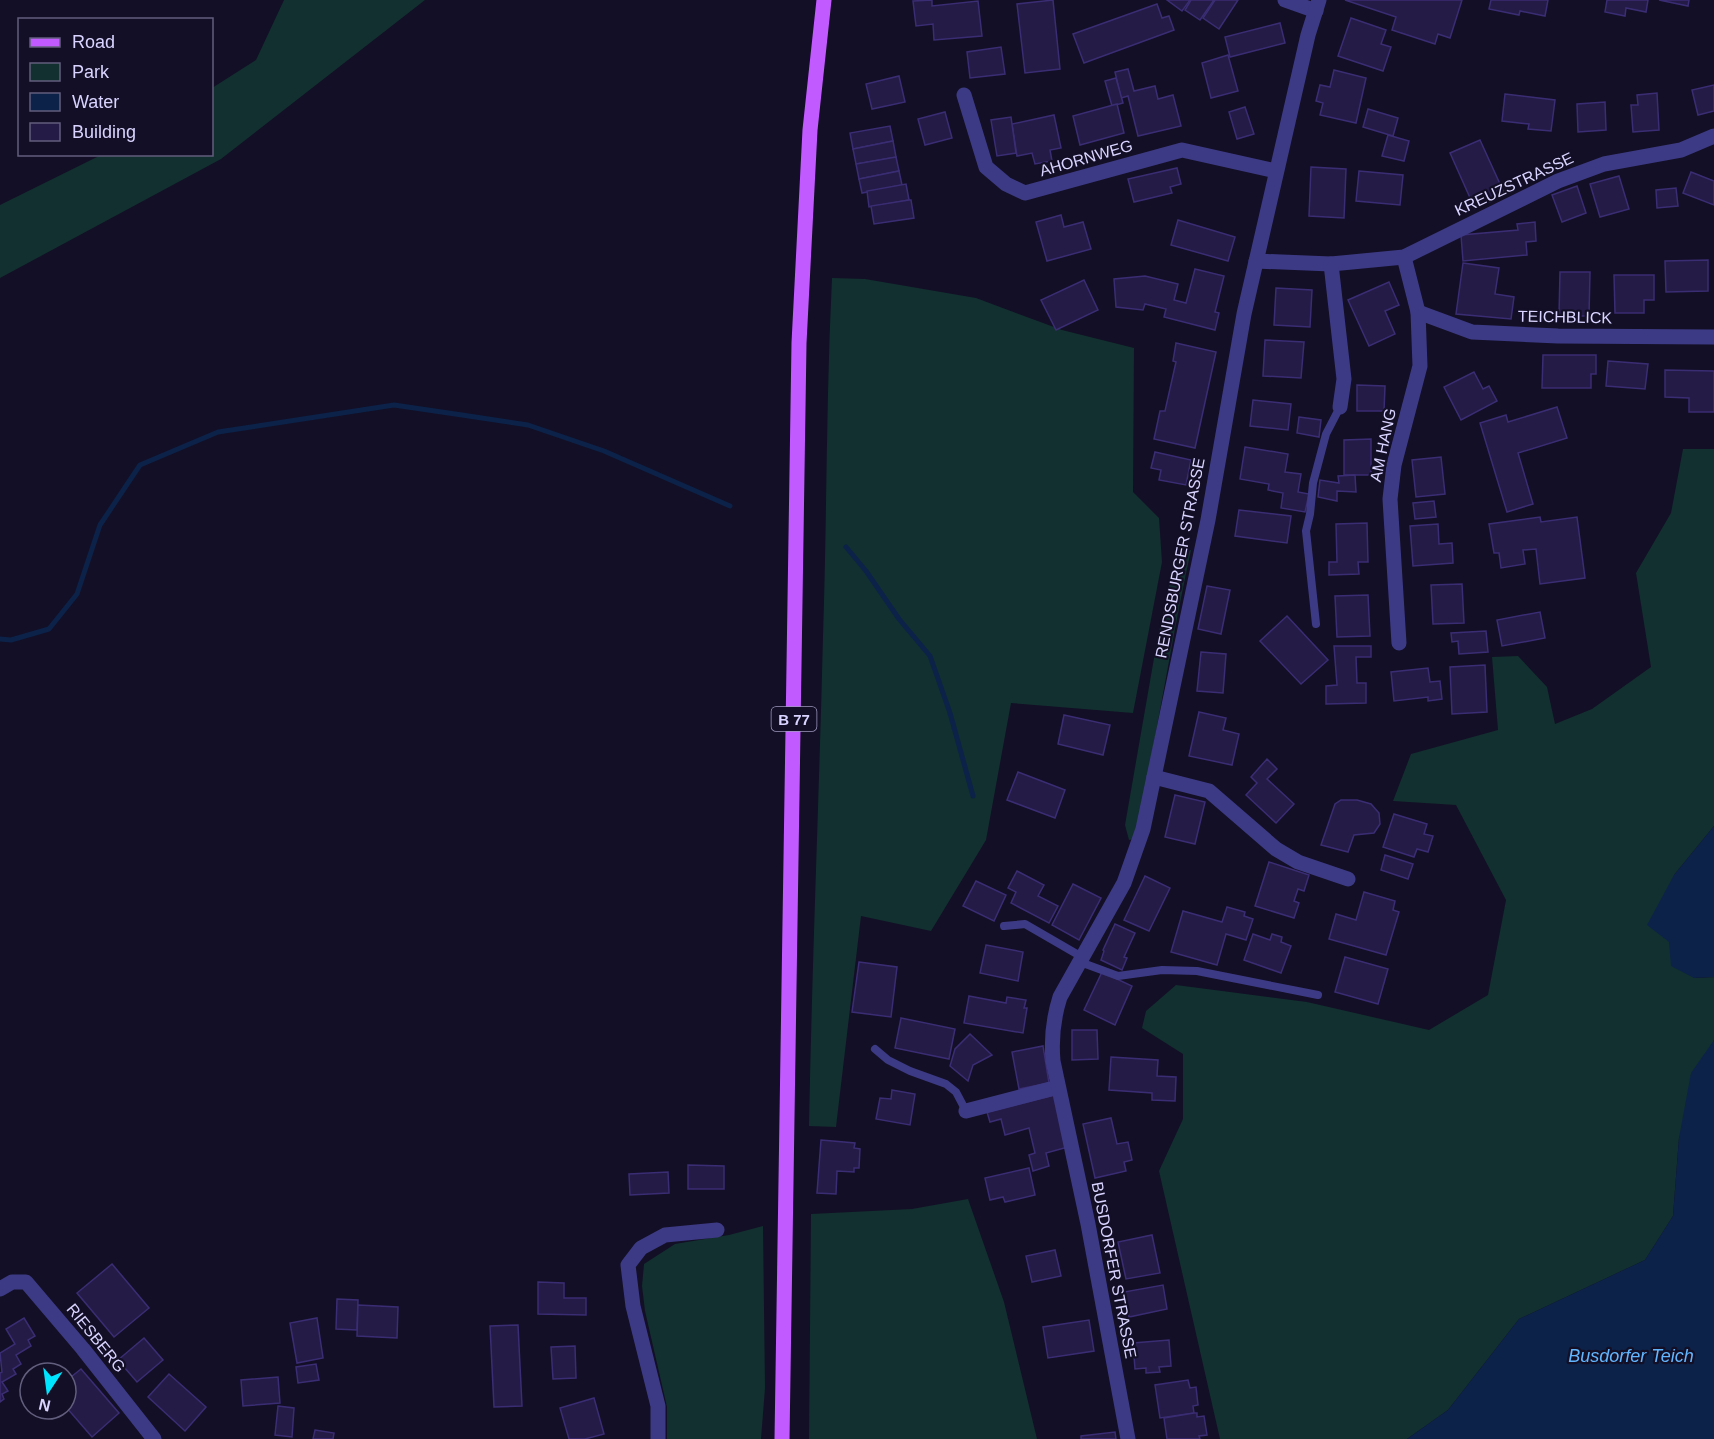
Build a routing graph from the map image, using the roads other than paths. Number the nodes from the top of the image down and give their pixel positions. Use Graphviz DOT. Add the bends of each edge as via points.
graph roads {
  1 [pos="824,0"];
  2 [pos="1285,0"];
  3 [pos="1318,5"];
  4 [pos="964,95"];
  5 [pos="1714,136"];
  6 [pos="1276,171"];
  7 [pos="1404,257"];
  8 [pos="1256,261"];
  9 [pos="1331,264"];
  10 [pos="1418,312"];
  11 [pos="1714,337"];
  12 [pos="1340,407"];
  13 [pos="1316,624"];
  14 [pos="1399,643"];
  15 [pos="1154,777"];
  16 [pos="1348,879"];
  17 [pos="1004,926"];
  18 [pos="1081,960"];
  19 [pos="1318,995"];
  20 [pos="875,1049"];
  21 [pos="1058,1087"];
  22 [pos="1063,1107"];
  23 [pos="966,1111"];
  24 [pos="717,1230"];
  25 [pos="0,1289"];
  26 [pos="154,1439"];
  27 [pos="658,1439"];
  28 [pos="782,1439"];
  29 [pos="1128,1439"];
  1 -- 28 [label="main road, B 77" via="810,129 800,343"];
  2 -- 3 [label="street"];
  3 -- 6 [label="street, RENDSBURGER STRASSE"];
  4 -- 6 [label="street, AHORNWEG" via="986,166 1006,184 1025,193 1182,150"];
  5 -- 7 [label="street, KREUZSTRASSE" via="1681,150 1604,164 1558,181"];
  6 -- 8 [label="street, RENDSBURGER STRASSE"];
  7 -- 9 [label="street, KREUZSTRASSE"];
  7 -- 10 [label="street, AM HANG"];
  8 -- 9 [label="street, KREUZSTRASSE"];
  8 -- 15 [label="street, RENDSBURGER STRASSE" via="1208,520"];
  9 -- 12 [label="street" via="1344,379"];
  10 -- 11 [label="street, TEICHBLICK" via="1472,332"];
  10 -- 14 [label="street, AM HANG" via="1420,366 1394,465 1390,499"];
  12 -- 13 [label="lane" via="1326,434 1306,531"];
  15 -- 16 [label="street" via="1209,791 1276,849 1298,862"];
  15 -- 18 [label="street, RENDSBURGER STRASSE" via="1134,859"];
  17 -- 18 [label="lane" via="1024,924"];
  18 -- 19 [label="lane" via="1118,976 1162,970 1197,971"];
  18 -- 21 [label="street, RENDSBURGER STRASSE" via="1053,1018 1051,1037"];
  20 -- 23 [label="lane" via="910,1071 946,1084 956,1092"];
  21 -- 22 [label="street, RENDSBURGER STRASSE"];
  21 -- 23 [label="street"];
  22 -- 29 [label="street, BUSDORFER STRASSE"];
  24 -- 27 [label="street" via="665,1235 640,1248 628,1265 633,1305 658,1406"];
  25 -- 26 [label="street, RIESBERG" via="12,1282 26,1282"];
}
